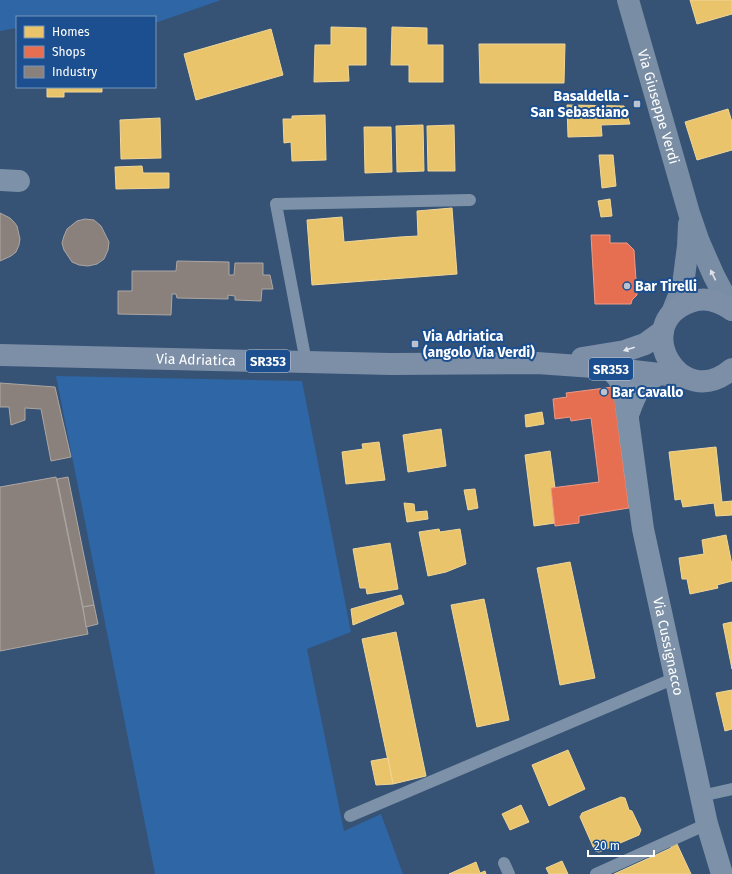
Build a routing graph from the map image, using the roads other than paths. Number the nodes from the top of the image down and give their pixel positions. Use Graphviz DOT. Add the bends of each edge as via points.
graph roads {
  1 [pos="628,0"];
  2 [pos="470,200"];
  3 [pos="689,213"];
  4 [pos="732,310"];
  5 [pos="668,322"];
  6 [pos="0,355"];
  7 [pos="306,362"];
  8 [pos="536,363"];
  9 [pos="608,368"];
  10 [pos="732,369"];
  11 [pos="660,374"];
  12 [pos="685,377"];
  13 [pos="710,380"];
  14 [pos="732,381"];
  15 [pos="628,415"];
  16 [pos="675,678"];
  17 [pos="732,789"];
  18 [pos="701,796"];
  19 [pos="350,816"];
  20 [pos="707,824"];
  21 [pos="596,874"];
  22 [pos="722,874"];
  1 -- 3 [label="main road, Via Giuseppe Verdi"];
  2 -- 7 [label="lane" via="276,204"];
  4 -- 3 [label="main road, Via Giuseppe Verdi, one-way" via="714,276"];
  3 -- 5 [label="main road, Via Giuseppe Verdi" via="683,285"];
  4 -- 5 [label="main road, SR353" via="716,301 696,299 684,303"];
  5 -- 8 [label="main road, Via Adriatica / SR353, one-way" via="645,344 625,351"];
  5 -- 12 [label="main road" via="663,348 673,368"];
  6 -- 7 [label="main road, Via Adriatica / SR353"];
  7 -- 8 [label="main road, Via Adriatica / SR353"];
  8 -- 9 [label="main road, Via Adriatica / SR353"];
  9 -- 11 [label="main road, Via Adriatica / SR353"];
  9 -- 15 [label="street, Via Cussignacco" via="616,374 622,384"];
  10 -- 13 [label="main road, SR353" via="725,375"];
  11 -- 12 [label="main road, Via Adriatica / SR353"];
  11 -- 15 [label="street" via="647,381 639,390"];
  12 -- 13 [label="main road, SR353"];
  13 -- 14 [label="main road, SR353"];
  15 -- 16 [label="street, Via Cussignacco" via="643,529"];
  16 -- 18 [label="street, Via Cussignacco"];
  16 -- 19 [label="lane"];
  17 -- 18 [label="lane"];
  18 -- 20 [label="street, Via Cussignacco"];
  20 -- 21 [label="lane"];
  20 -- 22 [label="street, Via Cussignacco"];
}
